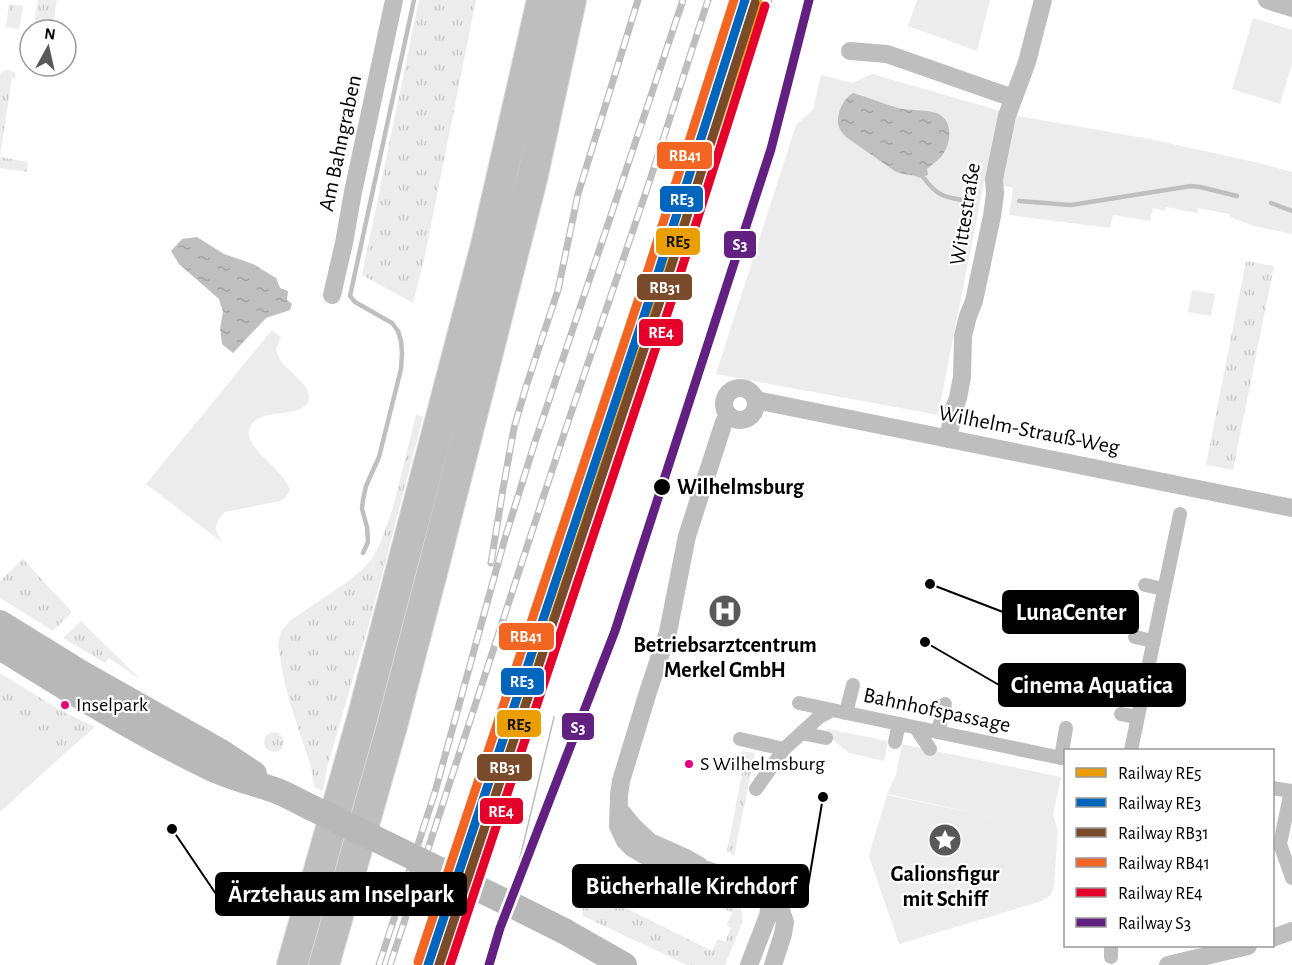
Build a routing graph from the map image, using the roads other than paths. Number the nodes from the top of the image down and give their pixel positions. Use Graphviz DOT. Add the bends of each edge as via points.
graph roads {
  1 [pos="394,0"];
  2 [pos="542,0"];
  3 [pos="571,0"];
  4 [pos="1043,0"];
  5 [pos="1267,0"];
  6 [pos="1292,8"];
  7 [pos="850,51"];
  8 [pos="1013,98"];
  9 [pos="332,295"];
  10 [pos="756,401"];
  11 [pos="729,416"];
  12 [pos="948,439"];
  13 [pos="1292,508"];
  14 [pos="1180,514"];
  15 [pos="1145,585"];
  16 [pos="1164,589"];
  17 [pos="0,623"];
  18 [pos="1135,638"];
  19 [pos="1153,641"];
  20 [pos="0,647"];
  21 [pos="853,685"];
  22 [pos="799,703"];
  23 [pos="945,704"];
  24 [pos="839,711"];
  25 [pos="1121,714"];
  26 [pos="1137,717"];
  27 [pos="899,724"];
  28 [pos="916,728"];
  29 [pos="1066,728"];
  30 [pos="938,732"];
  31 [pos="801,733"];
  32 [pos="826,738"];
  33 [pos="740,739"];
  34 [pos="895,742"];
  35 [pos="784,749"];
  36 [pos="930,749"];
  37 [pos="1130,749"];
  38 [pos="1063,759"];
  39 [pos="1274,788"];
  40 [pos="756,789"];
  41 [pos="278,792"];
  42 [pos="1292,878"];
  43 [pos="767,899"];
  44 [pos="1292,931"];
  45 [pos="1274,937"];
  46 [pos="1240,947"];
  47 [pos="292,965"];
  48 [pos="324,965"];
  49 [pos="624,965"];
  50 [pos="749,965"];
  51 [pos="773,965"];
  52 [pos="1167,965"];
  1 -- 9 [label="street, Am Bahngraben"];
  2 -- 47 [label="highway" via="486,245 362,720"];
  3 -- 48 [label="highway" via="532,179 436,557"];
  4 -- 8 [label="street, Wittestraße"];
  5 -- 6 [label="street"];
  7 -- 8 [label="street" via="887,54"];
  8 -- 12 [label="street, Wittestraße" via="994,179 992,216 974,302 963,336 963,377"];
  10 -- 11 [label="street" via="748,418 734,420"];
  10 -- 11 [label="street, Wilhelm-Strauß-Weg" via="749,391 736,388 726,395 724,406"];
  10 -- 12 [label="street, Wilhelm-Strauß-Weg"];
  11 -- 43 [label="street, Wilhelm-Strauß-Weg" via="687,536 668,633 621,781 619,809 650,842 707,870 747,883"];
  12 -- 13 [label="street, Wilhelm-Strauß-Weg"];
  14 -- 16 [label="street"];
  15 -- 16 [label="street"];
  16 -- 19 [label="street"];
  17 -- 41 [label="main road" via="221,752"];
  18 -- 19 [label="street"];
  19 -- 26 [label="street"];
  20 -- 41 [label="main road" via="174,750"];
  21 -- 24 [label="street"];
  22 -- 24 [label="street, Bahnhofspassage"];
  23 -- 30 [label="street"];
  24 -- 27 [label="street, Bahnhofspassage"];
  24 -- 31 [label="street" via="819,717"];
  25 -- 26 [label="street"];
  26 -- 37 [label="street"];
  27 -- 28 [label="street, Bahnhofspassage"];
  27 -- 34 [label="street"];
  28 -- 30 [label="street, Bahnhofspassage"];
  28 -- 36 [label="street"];
  29 -- 38 [label="street"];
  30 -- 38 [label="street, Bahnhofspassage"];
  31 -- 32 [label="street"];
  31 -- 35 [label="street"];
  33 -- 35 [label="street"];
  35 -- 40 [label="street"];
  39 -- 42 [label="street" via="1291,791 1280,844"];
  41 -- 49 [label="main road, bridge" via="518,908"];
  43 -- 50 [label="street" via="768,916"];
  43 -- 51 [label="street, Wilhelm-Strauß-Weg" via="781,910 785,922"];
  44 -- 45 [label="street"];
  46 -- 52 [label="street"];
}
